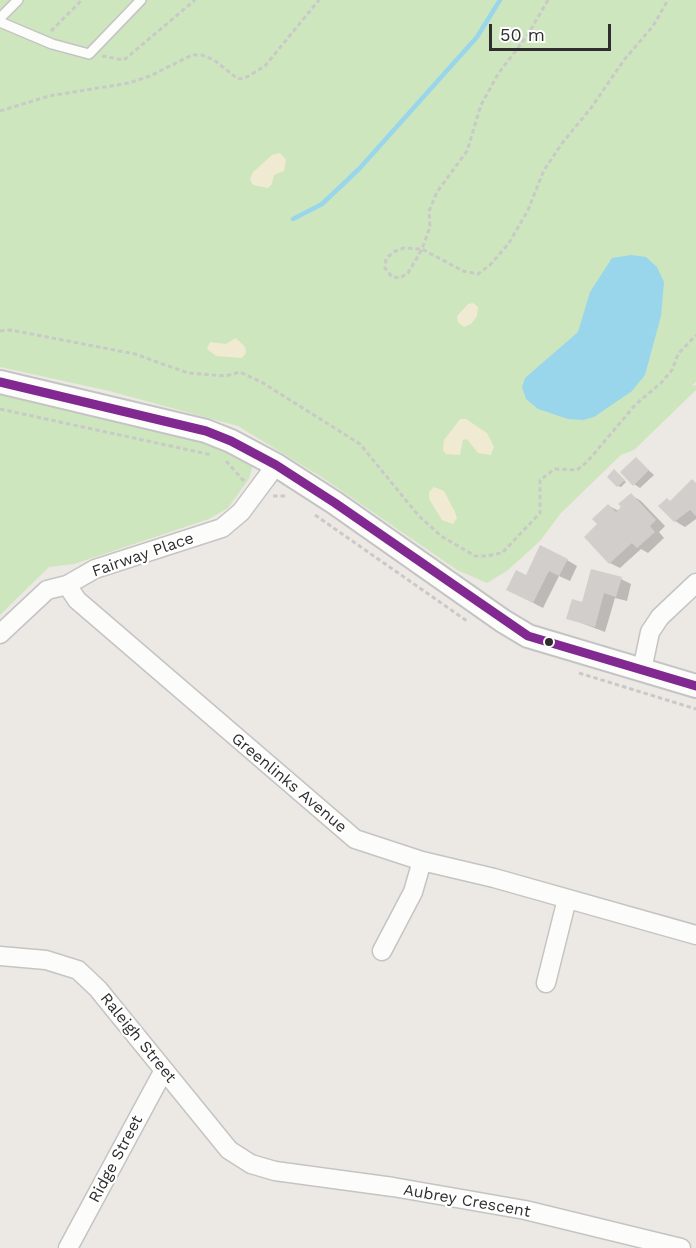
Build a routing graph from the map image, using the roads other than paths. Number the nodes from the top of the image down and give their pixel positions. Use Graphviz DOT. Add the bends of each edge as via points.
graph roads {
  1 [pos="18,0"];
  2 [pos="141,0"];
  3 [pos="0,20"];
  4 [pos="0,382"];
  5 [pos="276,465"];
  6 [pos="696,583"];
  7 [pos="67,585"];
  8 [pos="0,634"];
  9 [pos="642,670"];
  10 [pos="696,686"];
  11 [pos="422,861"];
  12 [pos="567,899"];
  13 [pos="696,935"];
  14 [pos="381,951"];
  15 [pos="0,956"];
  16 [pos="546,983"];
  17 [pos="164,1070"];
  18 [pos="251,1164"];
  19 [pos="68,1248"];
  20 [pos="681,1248"];
  1 -- 3 [label="lane"];
  2 -- 3 [label="lane" via="89,54 70,50"];
  4 -- 5 [label="street" via="206,431"];
  5 -- 7 [label="street, Fairway Place" via="241,512 222,528 95,569"];
  5 -- 9 [label="street" via="528,636"];
  6 -- 9 [label="street" via="650,632"];
  7 -- 8 [label="street, Fairway Place" via="47,590"];
  7 -- 11 [label="street, Greenlinks Avenue" via="77,600 355,839"];
  9 -- 10 [label="street"];
  11 -- 12 [label="street, Greenlinks Avenue"];
  11 -- 14 [label="street" via="413,892"];
  12 -- 13 [label="street, Greenlinks Avenue"];
  12 -- 16 [label="street"];
  15 -- 17 [label="street, Raleigh Street" via="46,960 78,970"];
  17 -- 18 [label="street, Raleigh Street" via="229,1150"];
  17 -- 19 [label="street, Ridge Street"];
  18 -- 20 [label="street, Aubrey Crescent" via="525,1210"];
}
